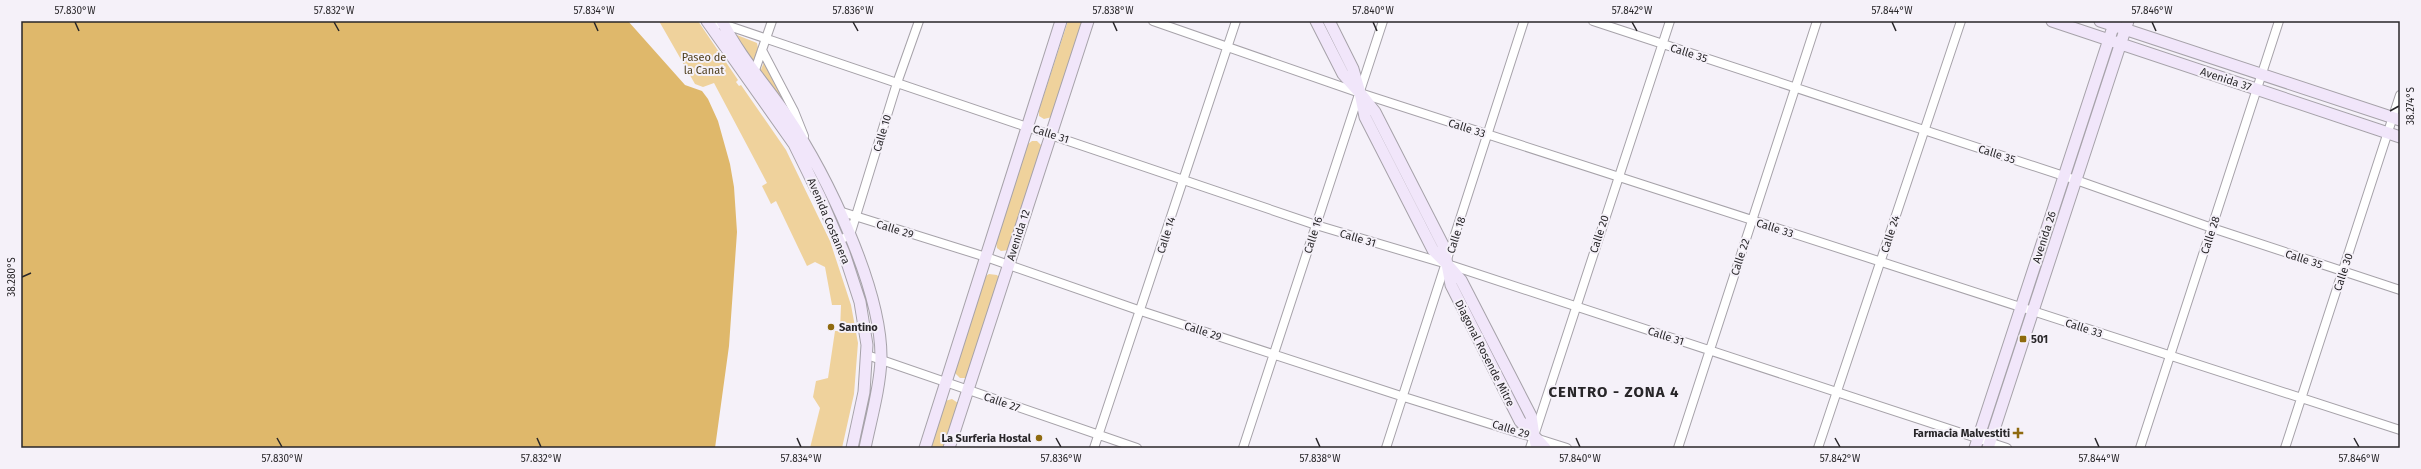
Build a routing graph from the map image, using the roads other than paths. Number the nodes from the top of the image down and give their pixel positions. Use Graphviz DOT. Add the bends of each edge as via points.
graph roads {
  1 [pos="772,21"];
  2 [pos="919,21"];
  3 [pos="1061,21"];
  4 [pos="1088,21"];
  5 [pos="1153,21"];
  6 [pos="1236,21"];
  7 [pos="1316,21"];
  8 [pos="1329,21"];
  9 [pos="1383,21"];
  10 [pos="1524,21"];
  11 [pos="1593,21"];
  12 [pos="1670,21"];
  13 [pos="1817,21"];
  14 [pos="1961,21"];
  15 [pos="2052,21"];
  16 [pos="2100,21"];
  17 [pos="2279,21"];
  18 [pos="709,23"];
  19 [pos="722,23"];
  20 [pos="2115,23"];
  21 [pos="2126,25"];
  22 [pos="766,39"];
  23 [pos="2109,40"];
  24 [pos="1662,44"];
  25 [pos="2120,44"];
  26 [pos="1228,46"];
  27 [pos="762,50"];
  28 [pos="754,73"];
  29 [pos="2261,74"];
  30 [pos="897,83"];
  31 [pos="1796,87"];
  32 [pos="2256,89"];
  33 [pos="1360,93"];
  34 [pos="2400,95"];
  35 [pos="2396,119"];
  36 [pos="1028,126"];
  37 [pos="1924,130"];
  38 [pos="2387,132"];
  39 [pos="1051,134"];
  40 [pos="1488,135"];
  41 [pos="2400,137"];
  42 [pos="813,159"];
  43 [pos="2064,176"];
  44 [pos="1618,177"];
  45 [pos="1184,179"];
  46 [pos="2076,180"];
  47 [pos="839,211"];
  48 [pos="856,217"];
  49 [pos="1753,221"];
  50 [pos="1316,225"];
  51 [pos="2212,228"];
  52 [pos="845,238"];
  53 [pos="986,257"];
  54 [pos="1880,262"];
  55 [pos="1009,264"];
  56 [pos="1447,264"];
  57 [pos="2344,272"];
  58 [pos="2400,290"];
  59 [pos="1575,307"];
  60 [pos="2021,308"];
  61 [pos="1141,311"];
  62 [pos="2033,312"];
  63 [pos="1710,351"];
  64 [pos="1274,354"];
  65 [pos="867,355"];
  66 [pos="2170,356"];
  67 [pos="881,360"];
  68 [pos="946,382"];
  69 [pos="968,390"];
  70 [pos="1837,392"];
  71 [pos="1404,397"];
  72 [pos="2301,399"];
  73 [pos="2400,430"];
  74 [pos="1099,435"];
  75 [pos="1534,436"];
  76 [pos="1976,443"];
  77 [pos="1989,445"];
  78 [pos="852,448"];
  79 [pos="865,448"];
  80 [pos="925,448"];
  81 [pos="949,448"];
  82 [pos="1094,448"];
  83 [pos="1137,448"];
  84 [pos="1243,448"];
  85 [pos="1386,448"];
  86 [pos="1530,448"];
  87 [pos="1537,448"];
  88 [pos="1545,448"];
  89 [pos="1567,448"];
  90 [pos="1678,448"];
  91 [pos="1818,448"];
  92 [pos="2007,448"];
  93 [pos="2140,448"];
  94 [pos="2285,448"];
  1 -- 22 [label="street"];
  2 -- 30 [label="street, Calle 10"];
  3 -- 36 [label="main road"];
  4 -- 39 [label="main road, Avenida 12"];
  5 -- 26 [label="street, Calle 33"];
  6 -- 26 [label="street, Calle 14"];
  7 -- 33 [label="main road, Diagonal Rosende Mitre" via="1343,74"];
  8 -- 33 [label="main road, Diagonal Rosende Mitre" via="1354,69"];
  9 -- 33 [label="street, Calle 16"];
  10 -- 40 [label="street, Calle 18"];
  11 -- 24 [label="street, Calle 35"];
  12 -- 24 [label="street, Calle 20"];
  13 -- 31 [label="street, Calle 22"];
  14 -- 37 [label="street, Calle 24"];
  15 -- 23 [label="main road, Avenida 37"];
  16 -- 20 [label="main road, Avenida 37"];
  17 -- 29 [label="street, Calle 28"];
  18 -- 19 [label="street, Calle 31"];
  18 -- 52 [label="main road, Avenida Costanera" via="794,144"];
  19 -- 22 [label="street, Calle 31"];
  19 -- 28 [label="main road, Avenida Costanera"];
  20 -- 21 [label="main road, Avenida 37"];
  20 -- 23 [label="main road, Avenida 26"];
  21 -- 25 [label="main road, Avenida 26"];
  21 -- 29 [label="main road, Avenida 37"];
  22 -- 27 [label="street"];
  22 -- 30 [label="street, Calle 31"];
  23 -- 25 [label="main road, Avenida 37"];
  23 -- 43 [label="main road, Avenida 26"];
  24 -- 31 [label="street, Calle 35"];
  24 -- 44 [label="street, Calle 20"];
  25 -- 32 [label="main road, Avenida 37"];
  25 -- 46 [label="main road, Avenida 26"];
  26 -- 33 [label="street, Calle 33"];
  26 -- 45 [label="street, Calle 14"];
  27 -- 28 [label="street"];
  27 -- 42 [label="street" via="794,111"];
  28 -- 42 [label="main road, Avenida Costanera" via="785,114"];
  29 -- 32 [label="street, Calle 28"];
  29 -- 35 [label="main road, Avenida 37"];
  30 -- 36 [label="street, Calle 31"];
  30 -- 48 [label="street, Calle 10"];
  31 -- 37 [label="street, Calle 35"];
  31 -- 49 [label="street, Calle 22"];
  32 -- 38 [label="main road, Avenida 37"];
  32 -- 51 [label="street, Calle 28"];
  33 -- 40 [label="street, Calle 33"];
  33 -- 50 [label="street, Calle 16"];
  33 -- 56 [label="main road, Diagonal Rosende Mitre" via="1375,112 1440,238"];
  34 -- 35 [label="street, Calle 30"];
  35 -- 38 [label="street, Calle 30"];
  36 -- 39 [label="street, Calle 31"];
  36 -- 53 [label="main road"];
  37 -- 43 [label="street, Calle 35"];
  37 -- 54 [label="street, Calle 24"];
  38 -- 41 [label="main road, Avenida 37"];
  38 -- 57 [label="street, Calle 30"];
  39 -- 45 [label="street, Calle 31"];
  39 -- 55 [label="main road, Avenida 12"];
  40 -- 44 [label="street, Calle 33"];
  40 -- 56 [label="street, Calle 18"];
  42 -- 47 [label="main road, Avenida Costanera"];
  43 -- 46 [label="street, Calle 35"];
  43 -- 60 [label="main road, Avenida 26"];
  44 -- 49 [label="street, Calle 33"];
  44 -- 59 [label="street, Calle 20"];
  45 -- 50 [label="street, Calle 31"];
  45 -- 61 [label="street, Calle 14"];
  46 -- 51 [label="street, Calle 35"];
  46 -- 62 [label="main road, Avenida 26"];
  47 -- 48 [label="street, Calle 29"];
  47 -- 52 [label="main road, Avenida Costanera"];
  48 -- 52 [label="street, Calle 10"];
  48 -- 53 [label="street, Calle 29"];
  49 -- 54 [label="street, Calle 33"];
  49 -- 63 [label="street, Calle 22"];
  50 -- 56 [label="street, Calle 31"];
  50 -- 64 [label="street, Calle 16"];
  51 -- 57 [label="street, Calle 35"];
  51 -- 66 [label="street, Calle 28"];
  52 -- 65 [label="main road, Avenida Costanera" via="860,302"];
  52 -- 67 [label="main road, Avenida Costanera" via="872,303"];
  53 -- 55 [label="street, Calle 29"];
  53 -- 68 [label="main road"];
  54 -- 60 [label="street, Calle 33"];
  54 -- 70 [label="street, Calle 24"];
  55 -- 61 [label="street, Calle 29"];
  55 -- 69 [label="main road, Avenida 12"];
  56 -- 59 [label="street, Calle 31"];
  56 -- 71 [label="street, Calle 18"];
  56 -- 75 [label="main road, Diagonal Rosende Mitre" via="1461,280 1531,416"];
  57 -- 58 [label="street, Calle 35"];
  57 -- 72 [label="street, Calle 30"];
  59 -- 63 [label="street, Calle 31"];
  59 -- 75 [label="street, Calle 20"];
  60 -- 62 [label="street, Calle 33"];
  60 -- 76 [label="main road, Avenida 26"];
  61 -- 64 [label="street, Calle 29"];
  61 -- 74 [label="street, Calle 14"];
  62 -- 66 [label="street, Calle 33"];
  62 -- 77 [label="main road, Avenida 26"];
  63 -- 70 [label="street, Calle 31"];
  63 -- 90 [label="street, Calle 22"];
  64 -- 71 [label="street, Calle 29"];
  64 -- 84 [label="street, Calle 16"];
  65 -- 67 [label="street, Calle 27"];
  65 -- 78 [label="main road, Avenida Costanera" via="864,392"];
  66 -- 72 [label="street, Calle 33"];
  66 -- 93 [label="street, Calle 28"];
  67 -- 68 [label="street, Calle 27"];
  67 -- 79 [label="main road, Avenida Costanera"];
  68 -- 69 [label="street, Calle 27"];
  68 -- 80 [label="main road"];
  69 -- 74 [label="street, Calle 27"];
  69 -- 81 [label="main road, Avenida 12"];
  70 -- 76 [label="street, Calle 31"];
  70 -- 91 [label="street, Calle 24"];
  71 -- 75 [label="street, Calle 29"];
  71 -- 85 [label="street, Calle 18"];
  72 -- 73 [label="street, Calle 33"];
  72 -- 94 [label="street, Calle 30"];
  74 -- 82 [label="street, Calle 14"];
  74 -- 83 [label="street, Calle 27"];
  75 -- 86 [label="street, Calle 20"];
  75 -- 87 [label="main road, Diagonal Rosende Mitre"];
  75 -- 88 [label="main road"];
  75 -- 89 [label="street, Calle 29"];
  76 -- 77 [label="street, Calle 31"];
  77 -- 92 [label="street, Calle 31"];
}
